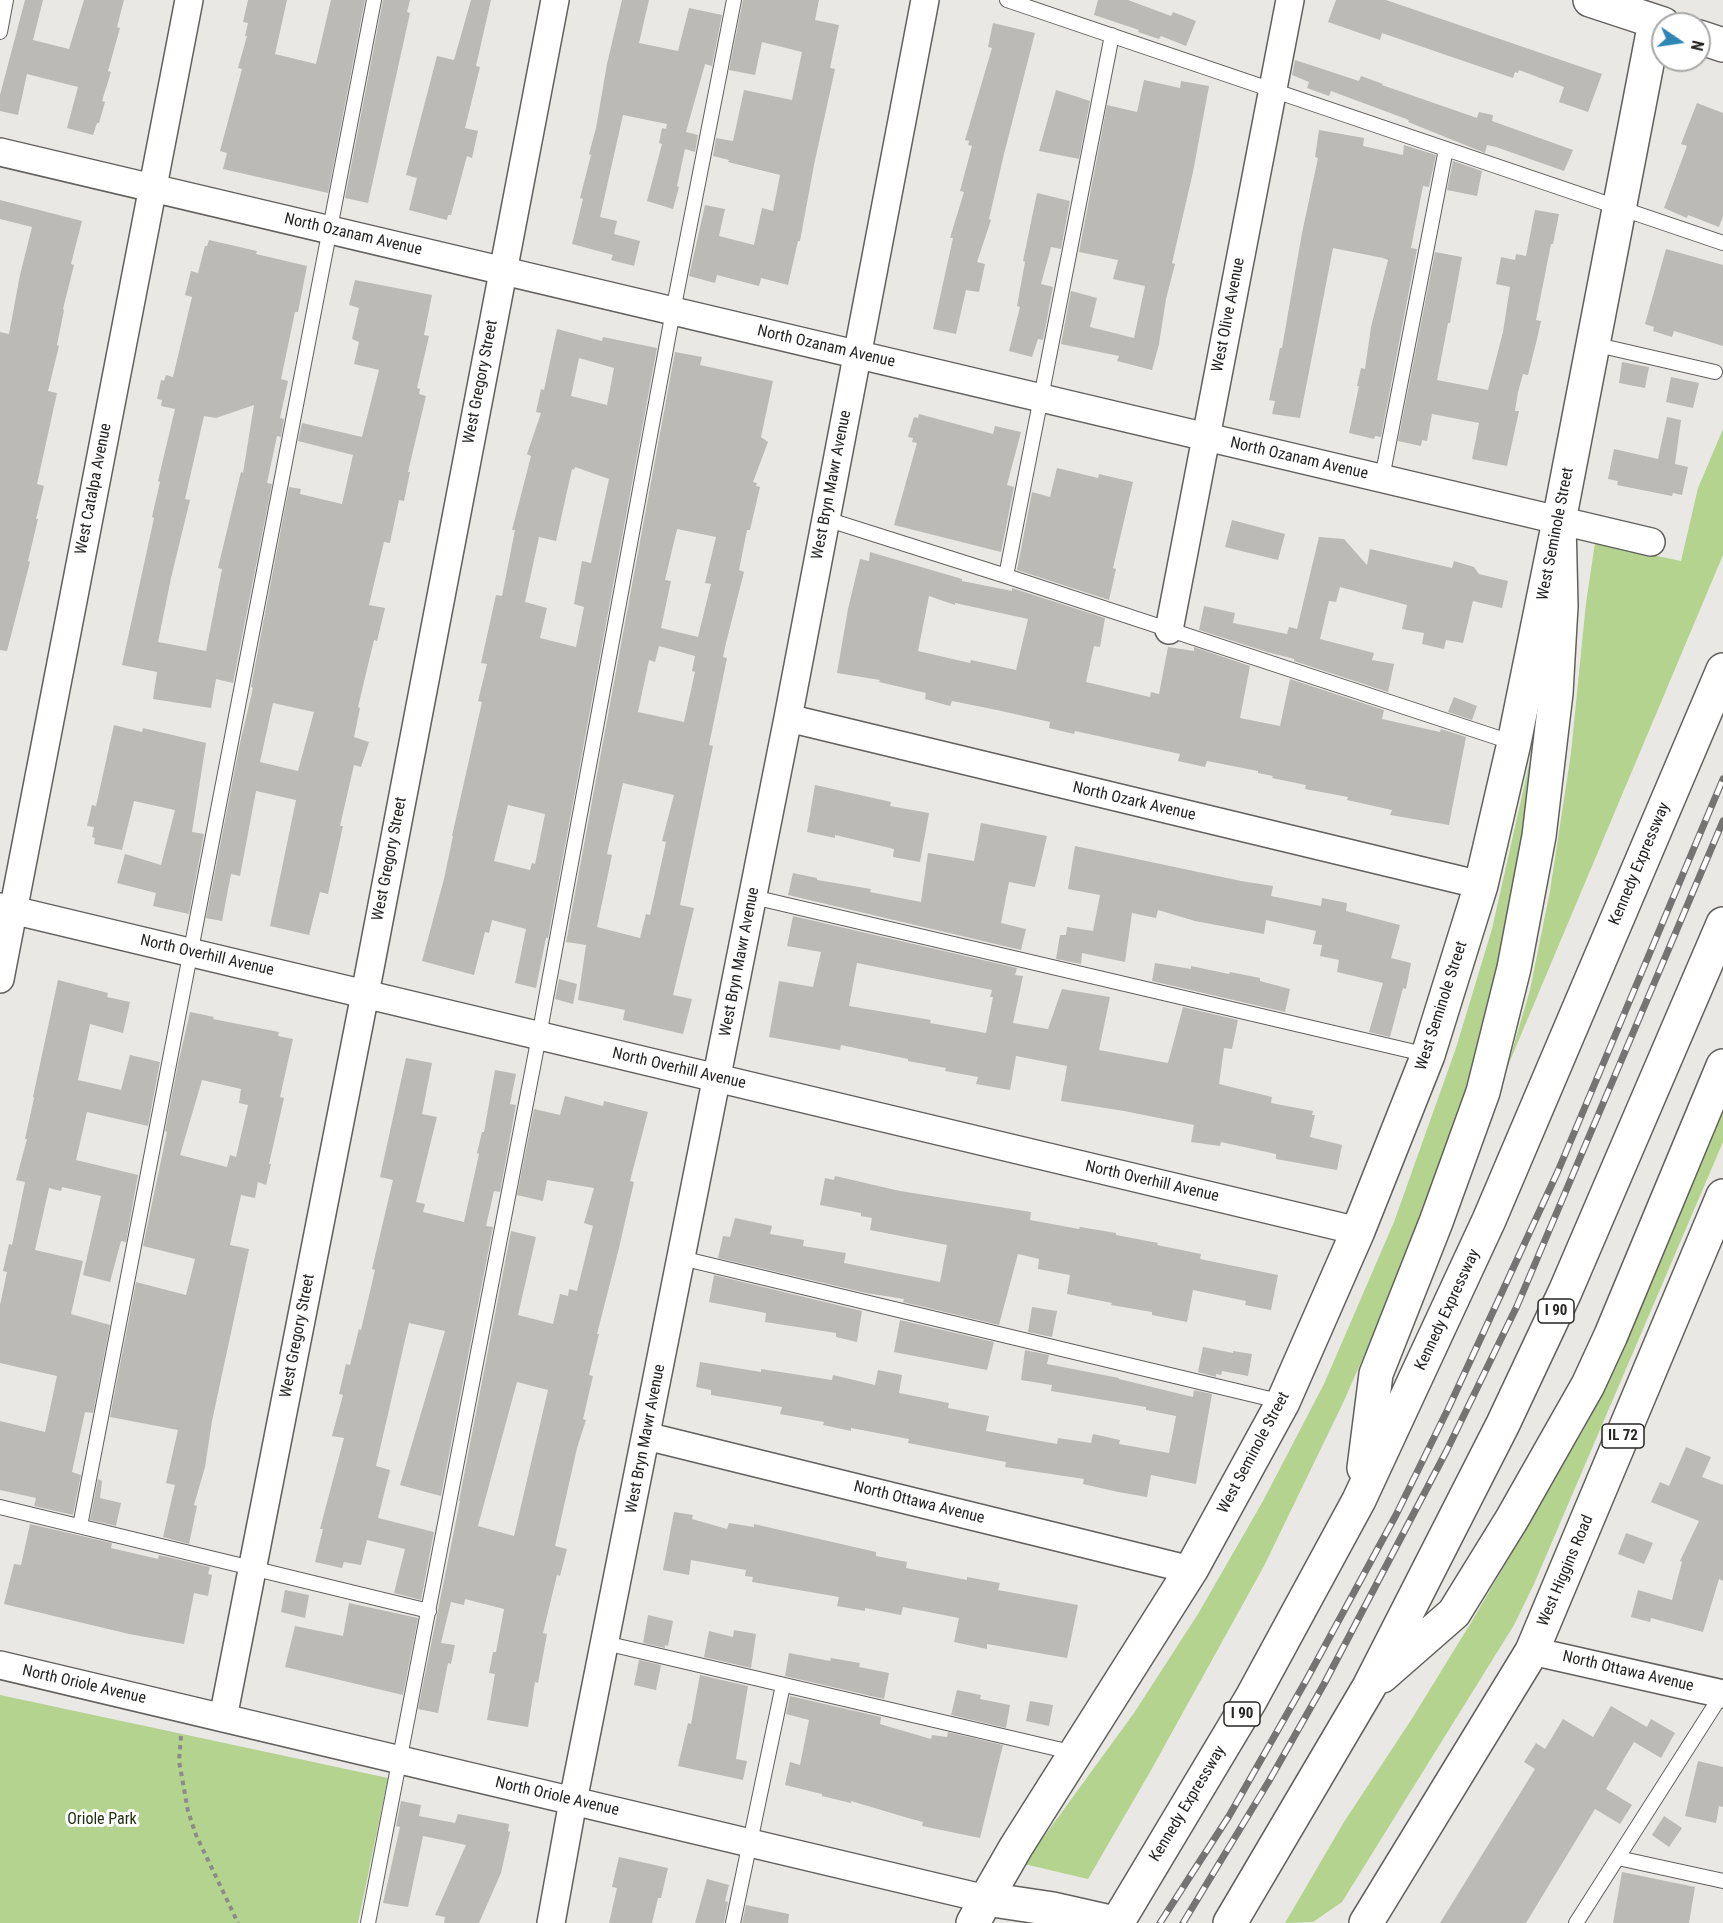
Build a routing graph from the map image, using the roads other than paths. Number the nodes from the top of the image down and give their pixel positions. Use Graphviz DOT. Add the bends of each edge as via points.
graph roads {
  1 [pos="6,0"];
  2 [pos="189,0"];
  3 [pos="374,0"];
  4 [pos="555,0"];
  5 [pos="734,0"];
  6 [pos="925,0"];
  7 [pos="1007,0"];
  8 [pos="1290,0"];
  9 [pos="1610,3"];
  10 [pos="1651,20"];
  11 [pos="0,32"];
  12 [pos="1112,35"];
  13 [pos="1651,60"];
  14 [pos="1272,90"];
  15 [pos="1446,149"];
  16 [pos="0,152"];
  17 [pos="152,188"];
  18 [pos="1619,209"];
  19 [pos="330,230"];
  20 [pos="1723,243"];
  21 [pos="502,271"];
  22 [pos="673,311"];
  23 [pos="1593,344"];
  24 [pos="857,354"];
  25 [pos="1715,372"];
  26 [pos="1041,398"];
  27 [pos="1206,437"];
  28 [pos="1382,478"];
  29 [pos="826,519"];
  30 [pos="1559,520"];
  31 [pos="1651,542"];
  32 [pos="1006,576"];
  33 [pos="1169,630"];
  34 [pos="1723,670"];
  35 [pos="788,718"];
  36 [pos="1514,743"];
  37 [pos="1480,885"];
  38 [pos="753,897"];
  39 [pos="7,908"];
  40 [pos="1723,924"];
  41 [pos="191,952"];
  42 [pos="0,979"];
  43 [pos="364,994"];
  44 [pos="539,1036"];
  45 [pos="1428,1055"];
  46 [pos="1723,1066"];
  47 [pos="717,1078"];
  48 [pos="1723,1196"];
  49 [pos="1359,1231"];
  50 [pos="681,1258"];
  51 [pos="1283,1402"];
  52 [pos="646,1436"];
  53 [pos="1359,1500"];
  54 [pos="0,1507"];
  55 [pos="80,1526"];
  56 [pos="252,1568"];
  57 [pos="1191,1570"];
  58 [pos="429,1611"];
  59 [pos="605,1643"];
  60 [pos="1532,1651"];
  61 [pos="0,1665"];
  62 [pos="783,1685"];
  63 [pos="1369,1687"];
  64 [pos="1723,1694"];
  65 [pos="223,1718"];
  66 [pos="1075,1753"];
  67 [pos="399,1760"];
  68 [pos="573,1801"];
  69 [pos="750,1843"];
  70 [pos="1618,1858"];
  71 [pos="1723,1881"];
  72 [pos="979,1911"];
  73 [pos="368,1923"];
  74 [pos="551,1923"];
  75 [pos="733,1923"];
  76 [pos="1116,1923"];
  77 [pos="1230,1923"];
  78 [pos="1366,1923"];
  79 [pos="1576,1923"];
  1 -- 11 [label="lane"];
  2 -- 17 [label="street, West Catalpa Avenue"];
  3 -- 19 [label="lane"];
  4 -- 21 [label="street, West Gregory Street"];
  5 -- 22 [label="lane"];
  6 -- 24 [label="street, West Bryn Mawr Avenue"];
  7 -- 12 [label="lane"];
  8 -- 14 [label="street, West Olive Avenue"];
  9 -- 10 [label="main road"];
  12 -- 14 [label="lane"];
  12 -- 26 [label="lane"];
  13 -- 18 [label="main road, West Seminole Street"];
  14 -- 15 [label="lane"];
  14 -- 27 [label="street, West Olive Avenue"];
  15 -- 18 [label="lane"];
  15 -- 28 [label="lane"];
  16 -- 17 [label="street, North Ozanam Avenue"];
  17 -- 19 [label="street, North Ozanam Avenue"];
  17 -- 39 [label="street, West Catalpa Avenue"];
  18 -- 20 [label="lane"];
  18 -- 23 [label="main road, West Seminole Street"];
  19 -- 21 [label="street, North Ozanam Avenue"];
  19 -- 41 [label="lane"];
  21 -- 22 [label="street, North Ozanam Avenue"];
  21 -- 43 [label="street, West Gregory Street"];
  22 -- 24 [label="street, North Ozanam Avenue"];
  22 -- 44 [label="lane"];
  23 -- 25 [label="lane"];
  23 -- 30 [label="main road, West Seminole Street"];
  24 -- 26 [label="street, North Ozanam Avenue"];
  24 -- 29 [label="street, West Bryn Mawr Avenue"];
  26 -- 27 [label="street, North Ozanam Avenue"];
  26 -- 32 [label="lane"];
  27 -- 28 [label="street, North Ozanam Avenue"];
  27 -- 33 [label="street, West Olive Avenue"];
  28 -- 30 [label="street, North Ozanam Avenue"];
  29 -- 32 [label="lane"];
  29 -- 35 [label="street, West Bryn Mawr Avenue"];
  30 -- 31 [label="street, North Ozanam Avenue"];
  30 -- 36 [label="main road, West Seminole Street"];
  30 -- 53 [label="main road" via="1561,606 1556,693 1539,836 1514,968 1483,1092 1376,1374"];
  32 -- 33 [label="lane"];
  33 -- 36 [label="lane"];
  34 -- 53 [label="main road, Kennedy Expressway / I 90" via="1489,1220"];
  35 -- 37 [label="street, North Ozark Avenue"];
  35 -- 38 [label="street, West Bryn Mawr Avenue"];
  36 -- 37 [label="main road, West Seminole Street"];
  37 -- 45 [label="main road, West Seminole Street"];
  38 -- 45 [label="lane"];
  38 -- 47 [label="street, West Bryn Mawr Avenue"];
  39 -- 41 [label="street, North Overhill Avenue"];
  39 -- 42 [label="street, West Catalpa Avenue"];
  40 -- 63 [label="main road, I 90" via="1527,1373"];
  41 -- 43 [label="street, North Overhill Avenue"];
  41 -- 55 [label="lane"];
  43 -- 44 [label="street, North Overhill Avenue"];
  43 -- 56 [label="street, West Gregory Street"];
  44 -- 47 [label="street, North Overhill Avenue"];
  44 -- 58 [label="lane"];
  45 -- 49 [label="main road, West Seminole Street"];
  46 -- 63 [label="main road" via="1588,1385 1512,1519 1454,1613"];
  47 -- 49 [label="street, North Overhill Avenue"];
  47 -- 50 [label="street, West Bryn Mawr Avenue"];
  48 -- 60 [label="main road, West Higgins Road / IL 72"];
  49 -- 51 [label="main road, West Seminole Street"];
  50 -- 51 [label="lane"];
  50 -- 52 [label="street, West Bryn Mawr Avenue"];
  51 -- 57 [label="main road, West Seminole Street"];
  52 -- 57 [label="street, North Ottawa Avenue"];
  52 -- 59 [label="street, West Bryn Mawr Avenue"];
  53 -- 76 [label="main road, Kennedy Expressway / I 90" via="1251,1699"];
  54 -- 55 [label="lane"];
  55 -- 56 [label="lane"];
  56 -- 58 [label="lane"];
  56 -- 65 [label="street, West Gregory Street"];
  57 -- 66 [label="main road, West Seminole Street"];
  58 -- 67 [label="lane"];
  59 -- 62 [label="lane"];
  59 -- 68 [label="street, West Bryn Mawr Avenue"];
  60 -- 64 [label="street, North Ottawa Avenue"];
  60 -- 78 [label="main road, West Higgins Road / IL 72"];
  61 -- 65 [label="street, North Oriole Avenue"];
  62 -- 66 [label="lane"];
  62 -- 69 [label="lane"];
  63 -- 77 [label="main road, I 90"];
  64 -- 70 [label="lane"];
  65 -- 67 [label="street, North Oriole Avenue"];
  66 -- 72 [label="main road, West Seminole Street"];
  67 -- 68 [label="street, North Oriole Avenue"];
  67 -- 73 [label="lane"];
  68 -- 69 [label="street, North Oriole Avenue"];
  68 -- 74 [label="street, West Bryn Mawr Avenue"];
  69 -- 72 [label="street, North Oriole Avenue"];
  69 -- 75 [label="lane"];
  70 -- 71 [label="lane"];
  70 -- 79 [label="lane"];
  72 -- 76 [label="main road, North Oriole Avenue" via="1053,1909"];
}
